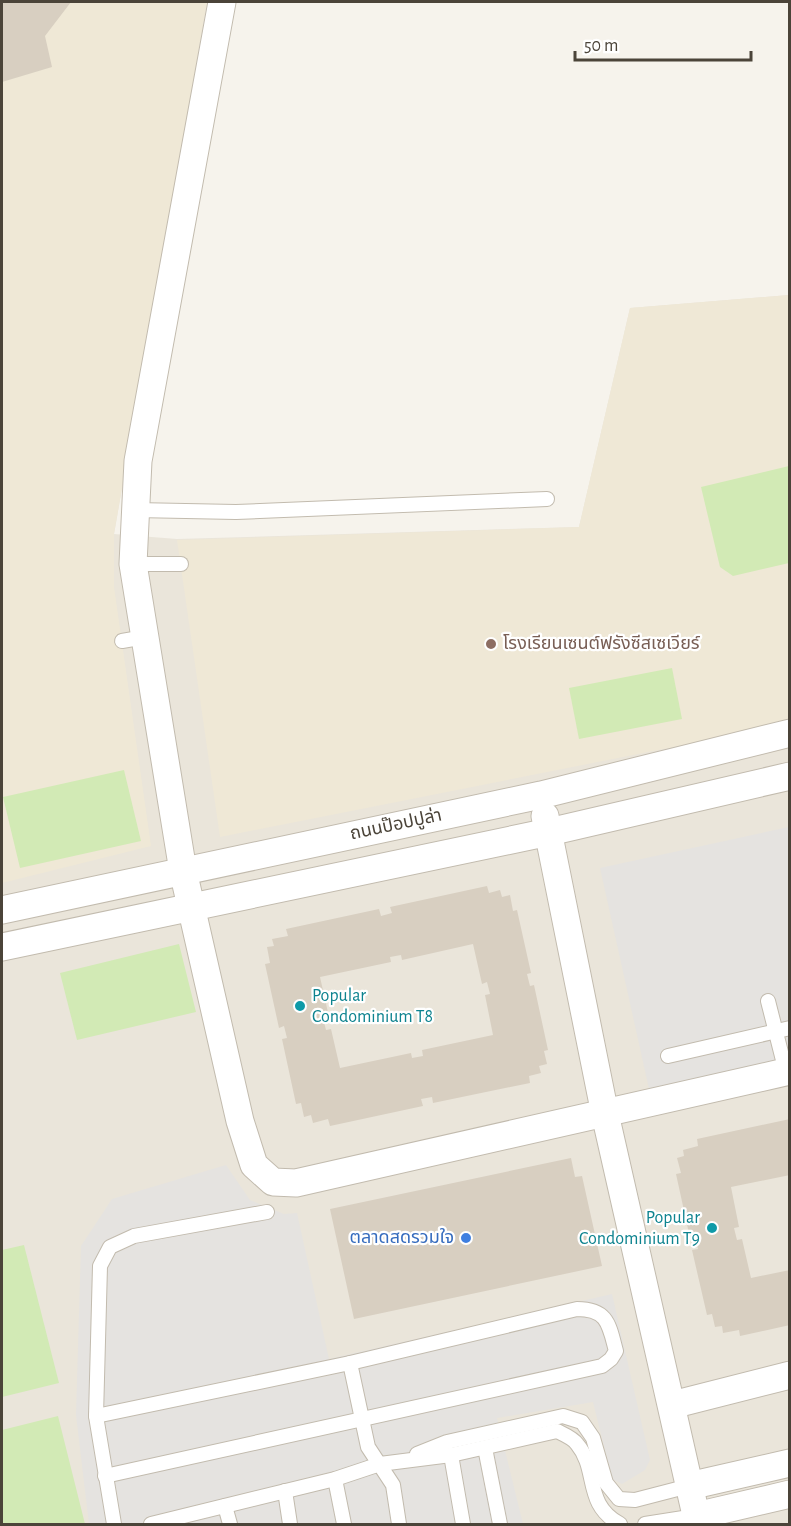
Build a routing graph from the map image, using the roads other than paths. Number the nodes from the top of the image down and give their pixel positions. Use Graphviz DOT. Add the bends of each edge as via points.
graph roads {
  1 [pos="222,2"];
  2 [pos="547,499"];
  3 [pos="135,510"];
  4 [pos="133,564"];
  5 [pos="181,564"];
  6 [pos="789,733"];
  7 [pos="789,776"];
  8 [pos="541,795"];
  9 [pos="549,832"];
  10 [pos="183,871"];
  11 [pos="190,907"];
  12 [pos="2,910"];
  13 [pos="2,947"];
  14 [pos="768,1001"];
  15 [pos="783,1030"];
  16 [pos="668,1056"];
  17 [pos="788,1071"];
  18 [pos="605,1114"];
  19 [pos="267,1212"];
  20 [pos="350,1363"];
  21 [pos="789,1375"];
  22 [pos="672,1405"];
  23 [pos="96,1416"];
  24 [pos="361,1419"];
  25 [pos="485,1448"];
  26 [pos="451,1455"];
  27 [pos="401,1460"];
  28 [pos="789,1463"];
  29 [pos="380,1464"];
  30 [pos="105,1476"];
  31 [pos="335,1479"];
  32 [pos="689,1486"];
  33 [pos="285,1491"];
  34 [pos="789,1494"];
  35 [pos="225,1506"];
  36 [pos="697,1520"];
  37 [pos="170,1522"];
  38 [pos="114,1524"];
  39 [pos="151,1524"];
  40 [pos="230,1524"];
  41 [pos="290,1524"];
  42 [pos="344,1524"];
  43 [pos="399,1524"];
  44 [pos="463,1524"];
  45 [pos="500,1524"];
  46 [pos="620,1524"];
  47 [pos="645,1524"];
  1 -- 3 [label="street" via="138,461"];
  2 -- 3 [label="lane" via="236,512"];
  3 -- 4 [label="street"];
  4 -- 5 [label="lane"];
  4 -- 10 [label="street" via="133,639"];
  6 -- 8 [label="street, ถนนป๊อปปูล่า"];
  7 -- 9 [label="street"];
  8 -- 9 [label="street"];
  8 -- 10 [label="street, ถนนป๊อปปูล่า"];
  9 -- 11 [label="street"];
  9 -- 18 [label="street"];
  10 -- 11 [label="street"];
  10 -- 12 [label="street, ถนนป๊อปปูล่า"];
  11 -- 13 [label="street"];
  11 -- 18 [label="street" via="240,1121 254,1165 273,1182 296,1183"];
  14 -- 15 [label="lane"];
  15 -- 16 [label="lane"];
  15 -- 17 [label="lane"];
  17 -- 18 [label="street"];
  18 -- 22 [label="street"];
  19 -- 23 [label="lane" via="134,1236 110,1247 100,1266"];
  20 -- 23 [label="lane"];
  20 -- 24 [label="lane"];
  20 -- 24 [label="lane" via="577,1309 602,1314 609,1324 616,1351 602,1366"];
  21 -- 22 [label="street"];
  22 -- 32 [label="street"];
  23 -- 30 [label="lane"];
  24 -- 29 [label="lane" via="368,1447"];
  24 -- 30 [label="lane"];
  25 -- 26 [label="lane"];
  25 -- 45 [label="lane"];
  25 -- 46 [label="lane" via="557,1431 577,1443 595,1498 608,1518"];
  26 -- 27 [label="lane"];
  26 -- 44 [label="lane"];
  27 -- 29 [label="lane"];
  27 -- 32 [label="lane" via="447,1442 563,1416 582,1422 593,1438 606,1483 618,1499 635,1500"];
  28 -- 32 [label="street"];
  29 -- 31 [label="lane"];
  29 -- 43 [label="lane" via="393,1485"];
  30 -- 38 [label="lane"];
  31 -- 33 [label="lane"];
  31 -- 42 [label="lane"];
  32 -- 36 [label="street"];
  33 -- 35 [label="lane"];
  33 -- 41 [label="lane"];
  34 -- 36 [label="street"];
  35 -- 37 [label="lane"];
  35 -- 40 [label="lane"];
  36 -- 47 [label="lane"];
  37 -- 39 [label="lane"];
}
